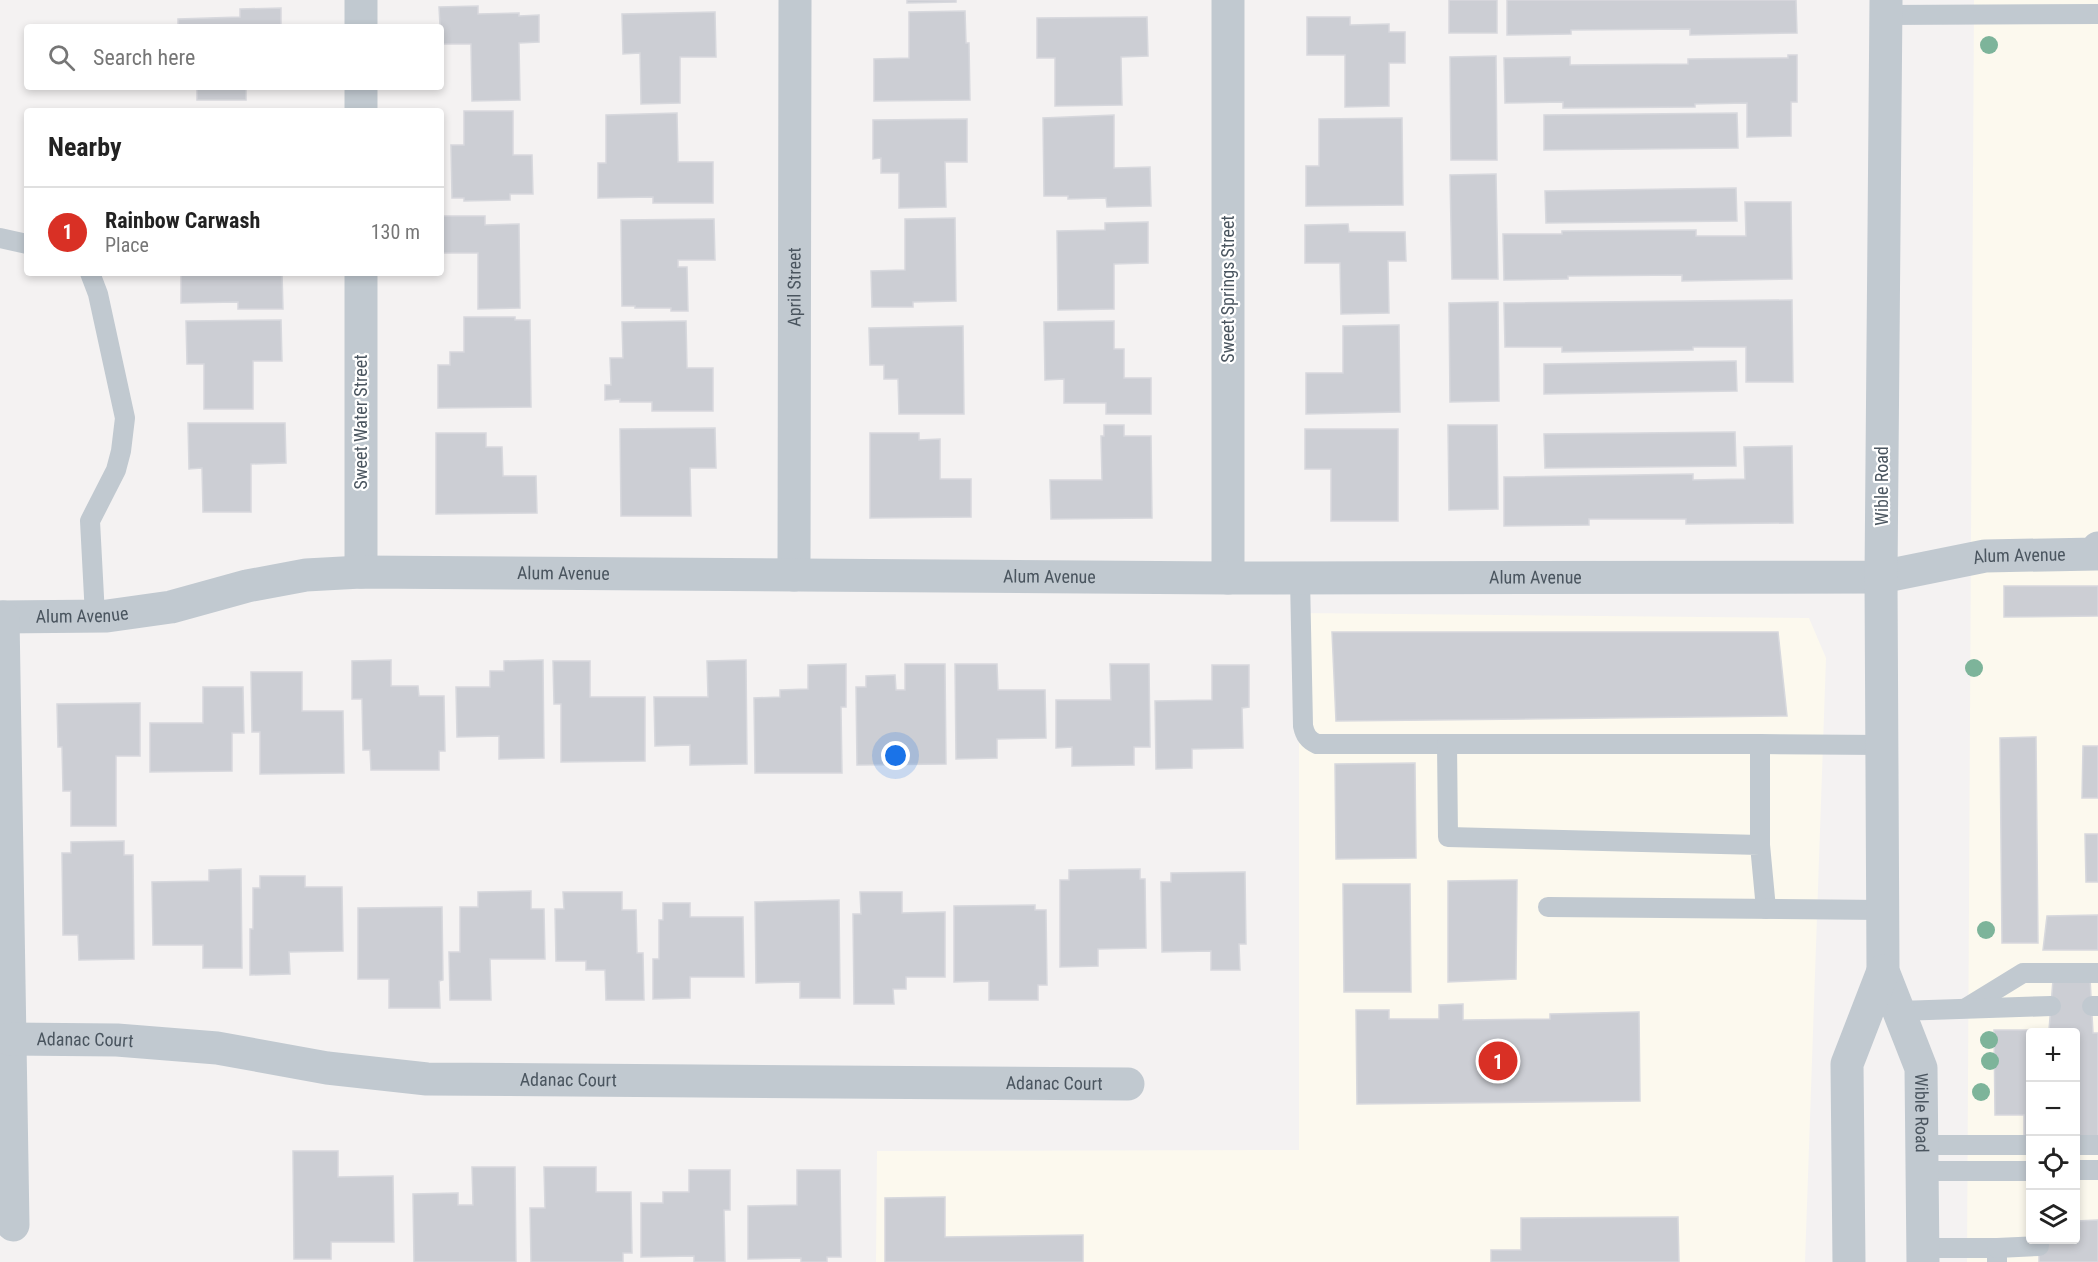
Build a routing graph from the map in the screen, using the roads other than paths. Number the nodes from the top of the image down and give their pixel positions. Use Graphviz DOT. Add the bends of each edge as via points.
graph roads {
  1 [pos="361,0"];
  2 [pos="795,0"];
  3 [pos="1228,0"];
  4 [pos="1886,7"];
  5 [pos="2098,14"];
  6 [pos="361,24"];
  7 [pos="361,90"];
  8 [pos="361,108"];
  9 [pos="0,238"];
  10 [pos="24,243"];
  11 [pos="91,276"];
  12 [pos="361,276"];
  13 [pos="2098,548"];
  14 [pos="360,572"];
  15 [pos="794,575"];
  16 [pos="1881,577"];
  17 [pos="1228,578"];
  18 [pos="1299,578"];
  19 [pos="95,616"];
  20 [pos="2,617"];
  21 [pos="1448,744"];
  22 [pos="1760,744"];
  23 [pos="1882,745"];
  24 [pos="1760,845"];
  25 [pos="1548,907"];
  26 [pos="1766,909"];
  27 [pos="1883,910"];
  28 [pos="1883,971"];
  29 [pos="2098,973"];
  30 [pos="2051,1006"];
  31 [pos="1964,1009"];
  32 [pos="1899,1011"];
  33 [pos="10,1039"];
  34 [pos="1128,1084"];
  35 [pos="2080,1145"];
  36 [pos="2098,1145"];
  37 [pos="2026,1146"];
  38 [pos="1922,1158"];
  39 [pos="2026,1170"];
  40 [pos="2080,1170"];
  41 [pos="2098,1170"];
  42 [pos="13,1226"];
  43 [pos="2039,1246"];
  44 [pos="1923,1255"];
  45 [pos="1997,1255"];
  46 [pos="1849,1262"];
  1 -- 6 [label="street"];
  2 -- 15 [label="street, April Street"];
  3 -- 17 [label="street, Sweet Springs Street"];
  4 -- 5 [label="lane"];
  4 -- 16 [label="street, Wible Road"];
  7 -- 8 [label="street"];
  9 -- 10 [label="lane"];
  11 -- 19 [label="lane" via="125,418 116,470 90,522"];
  12 -- 14 [label="street, Sweet Water Street"];
  13 -- 16 [label="street, Alum Avenue" via="2096,554 1985,556"];
  14 -- 15 [label="street, Alum Avenue"];
  14 -- 19 [label="street, Alum Avenue" via="306,575 171,607"];
  15 -- 17 [label="street, Alum Avenue"];
  16 -- 18 [label="street, Alum Avenue"];
  16 -- 23 [label="street, Wible Road"];
  17 -- 18 [label="street, Alum Avenue"];
  18 -- 21 [label="lane" via="1303,726 1310,740 1317,744"];
  19 -- 20 [label="street, Alum Avenue"];
  20 -- 33 [label="street"];
  21 -- 22 [label="lane"];
  21 -- 24 [label="lane" via="1448,837"];
  22 -- 23 [label="lane"];
  22 -- 24 [label="lane"];
  23 -- 27 [label="street, Wible Road"];
  24 -- 26 [label="lane"];
  25 -- 26 [label="lane"];
  26 -- 27 [label="lane"];
  27 -- 28 [label="street, Wible Road"];
  28 -- 32 [label="street, Wible Road"];
  28 -- 46 [label="street, Wible Road" via="1847,1064"];
  29 -- 31 [label="lane" via="2023,973"];
  30 -- 31 [label="lane"];
  31 -- 32 [label="lane"];
  32 -- 38 [label="street, Wible Road" via="1921,1068"];
  33 -- 34 [label="street, Adanac Court" via="117,1040 217,1048 327,1068 427,1079"];
  33 -- 42 [label="street"];
  35 -- 36 [label="lane"];
  37 -- 38 [label="lane"];
  38 -- 39 [label="lane"];
  38 -- 44 [label="street, Wible Road"];
  40 -- 41 [label="lane"];
  43 -- 45 [label="lane"];
  44 -- 45 [label="lane"];
}
